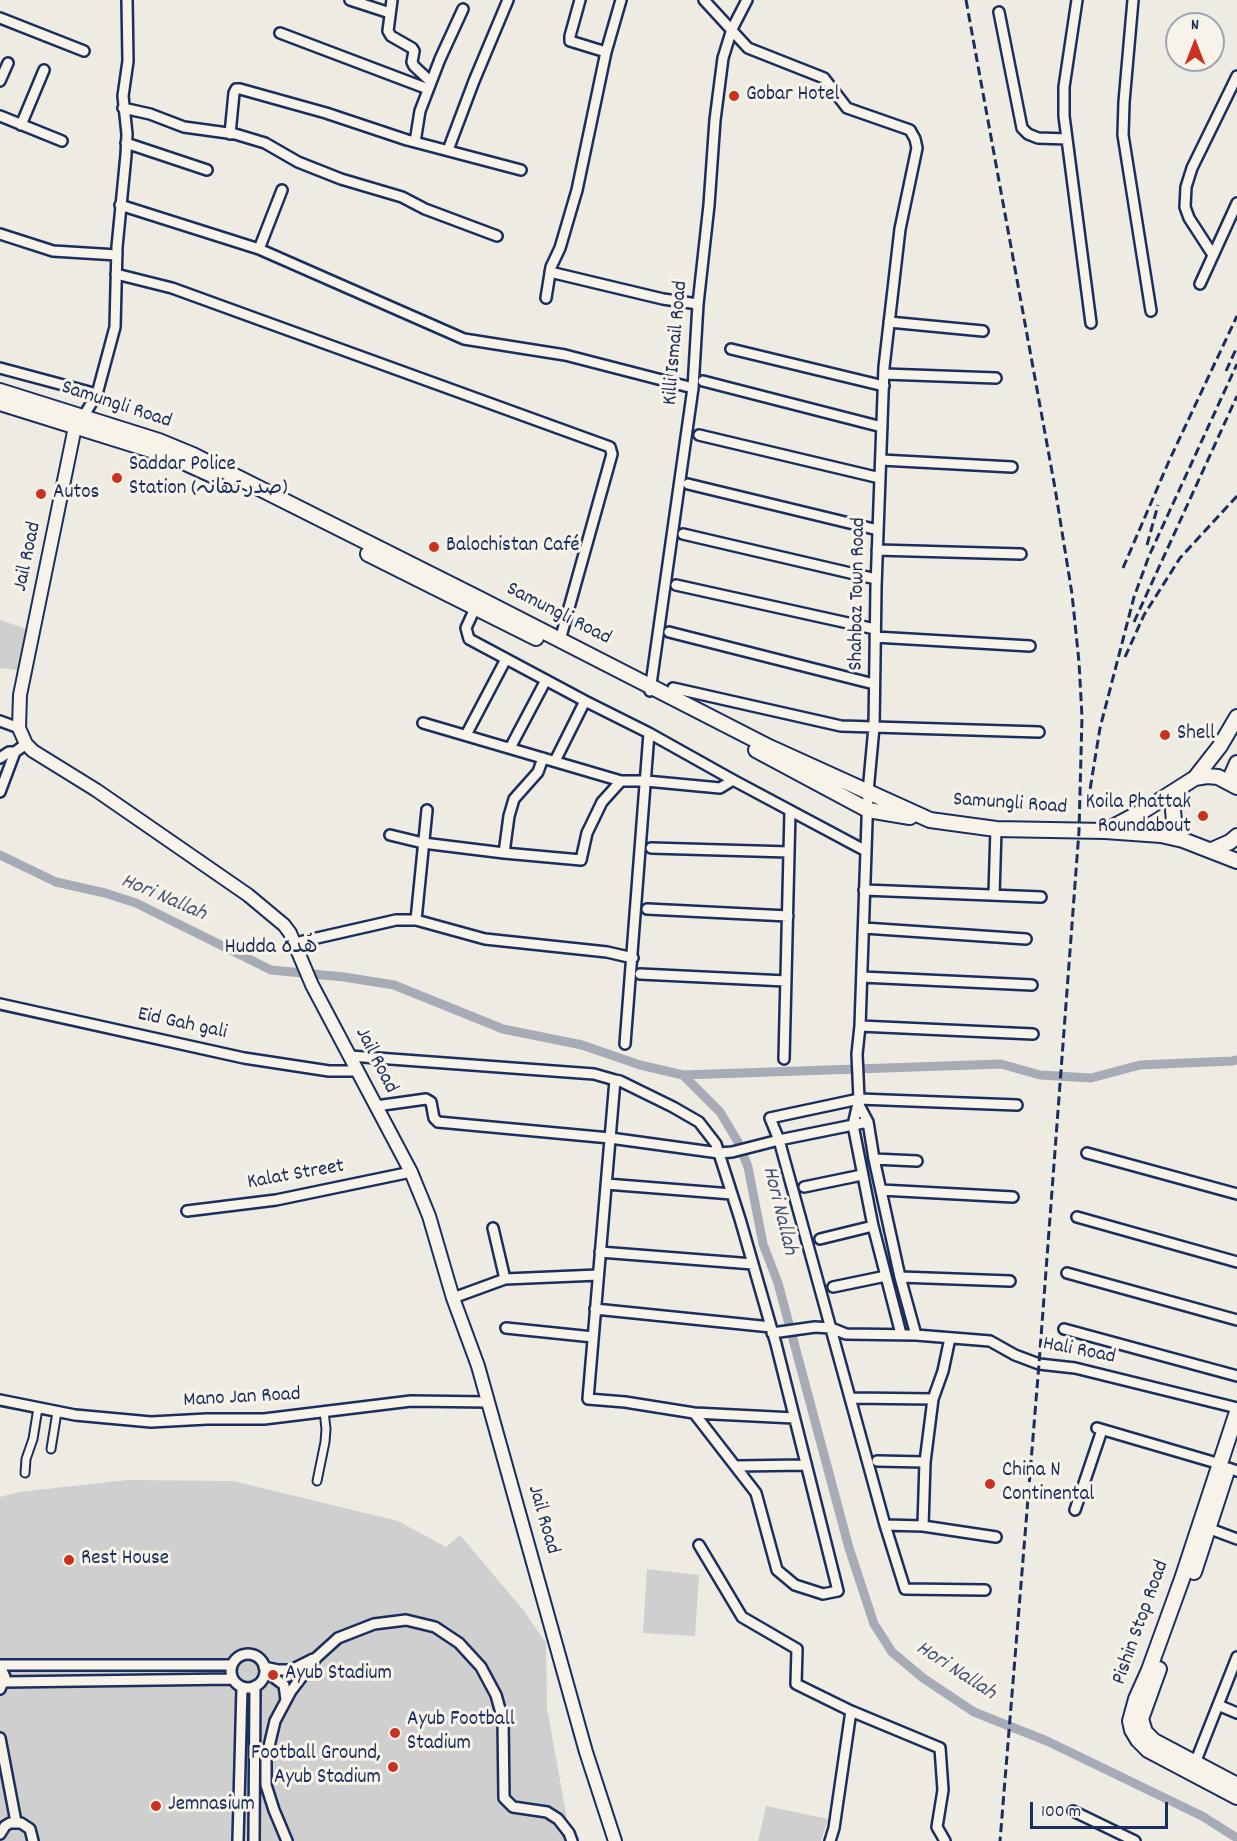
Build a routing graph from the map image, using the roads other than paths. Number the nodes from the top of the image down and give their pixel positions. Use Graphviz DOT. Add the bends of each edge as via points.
graph roads {
  1 [pos="127,0"];
  2 [pos="350,0"];
  3 [pos="392,0"];
  4 [pos="508,0"];
  5 [pos="580,0"];
  6 [pos="621,0"];
  7 [pos="704,0"];
  8 [pos="747,0"];
  9 [pos="1077,0"];
  10 [pos="1133,0"];
  11 [pos="463,9"];
  12 [pos="999,12"];
  13 [pos="390,13"];
  14 [pos="0,18"];
  15 [pos="732,29"];
  16 [pos="280,33"];
  17 [pos="84,51"];
  18 [pos="606,52"];
  19 [pos="8,63"];
  20 [pos="44,70"];
  21 [pos="1237,75"];
  22 [pos="0,81"];
  23 [pos="430,85"];
  24 [pos="123,108"];
  25 [pos="0,116"];
  26 [pos="21,125"];
  27 [pos="230,134"];
  28 [pos="1067,139"];
  29 [pos="62,141"];
  30 [pos="415,142"];
  31 [pos="126,143"];
  32 [pos="448,150"];
  33 [pos="207,170"];
  34 [pos="520,170"];
  35 [pos="282,190"];
  36 [pos="1237,203"];
  37 [pos="120,205"];
  38 [pos="0,234"];
  39 [pos="497,236"];
  40 [pos="259,249"];
  41 [pos="117,255"];
  42 [pos="1213,255"];
  43 [pos="550,272"];
  44 [pos="116,274"];
  45 [pos="1200,284"];
  46 [pos="546,298"];
  47 [pos="698,304"];
  48 [pos="1151,311"];
  49 [pos="890,322"];
  50 [pos="1091,323"];
  51 [pos="983,331"];
  52 [pos="731,349"];
  53 [pos="0,368"];
  54 [pos="884,374"];
  55 [pos="996,378"];
  56 [pos="703,381"];
  57 [pos="884,386"];
  58 [pos="693,388"];
  59 [pos="0,391"];
  60 [pos="97,394"];
  61 [pos="0,403"];
  62 [pos="79,422"];
  63 [pos="882,427"];
  64 [pos="699,435"];
  65 [pos="881,460"];
  66 [pos="1012,467"];
  67 [pos="880,478"];
  68 [pos="688,484"];
  69 [pos="878,530"];
  70 [pos="683,534"];
  71 [pos="877,550"];
  72 [pos="1021,554"];
  73 [pos="876,579"];
  74 [pos="676,585"];
  75 [pos="477,604"];
  76 [pos="669,632"];
  77 [pos="875,633"];
  78 [pos="560,640"];
  79 [pos="1030,646"];
  80 [pos="506,659"];
  81 [pos="546,680"];
  82 [pos="874,684"];
  83 [pos="673,688"];
  84 [pos="650,690"];
  85 [pos="585,701"];
  86 [pos="1237,717"];
  87 [pos="0,721"];
  88 [pos="423,723"];
  89 [pos="874,727"];
  90 [pos="19,728"];
  91 [pos="1039,732"];
  92 [pos="649,733"];
  93 [pos="466,735"];
  94 [pos="26,744"];
  95 [pos="510,748"];
  96 [pos="15,752"];
  97 [pos="0,758"];
  98 [pos="543,758"];
  99 [pos="555,761"];
  100 [pos="1237,763"];
  101 [pos="1195,778"];
  102 [pos="732,780"];
  103 [pos="621,781"];
  104 [pos="646,781"];
  105 [pos="1233,784"];
  106 [pos="1178,789"];
  107 [pos="0,792"];
  108 [pos="868,792"];
  109 [pos="427,810"];
  110 [pos="868,810"];
  111 [pos="790,812"];
  112 [pos="930,820"];
  113 [pos="996,829"];
  114 [pos="1105,831"];
  115 [pos="390,835"];
  116 [pos="1237,836"];
  117 [pos="1183,840"];
  118 [pos="423,843"];
  119 [pos="651,848"];
  120 [pos="1212,850"];
  121 [pos="866,851"];
  122 [pos="789,852"];
  123 [pos="504,853"];
  124 [pos="1237,861"];
  125 [pos="864,890"];
  126 [pos="994,895"];
  127 [pos="1041,897"];
  128 [pos="647,909"];
  129 [pos="788,915"];
  130 [pos="416,920"];
  131 [pos="864,928"];
  132 [pos="1026,939"];
  133 [pos="295,943"];
  134 [pos="633,958"];
  135 [pos="640,974"];
  136 [pos="862,977"];
  137 [pos="786,981"];
  138 [pos="1032,985"];
  139 [pos="0,1004"];
  140 [pos="860,1026"];
  141 [pos="1033,1034"];
  142 [pos="625,1044"];
  143 [pos="350,1056"];
  144 [pos="784,1059"];
  145 [pos="358,1071"];
  146 [pos="615,1080"];
  147 [pos="859,1102"];
  148 [pos="1017,1105"];
  149 [pos="376,1106"];
  150 [pos="868,1122"];
  151 [pos="853,1125"];
  152 [pos="610,1138"];
  153 [pos="780,1140"];
  154 [pos="719,1153"];
  155 [pos="1087,1153"];
  156 [pos="874,1160"];
  157 [pos="916,1161"];
  158 [pos="411,1172"];
  159 [pos="862,1174"];
  160 [pos="606,1184"];
  161 [pos="804,1187"];
  162 [pos="881,1190"];
  163 [pos="732,1194"];
  164 [pos="1237,1194"];
  165 [pos="1013,1197"];
  166 [pos="187,1211"];
  167 [pos="1077,1217"];
  168 [pos="873,1227"];
  169 [pos="493,1228"];
  170 [pos="820,1239"];
  171 [pos="600,1252"];
  172 [pos="1237,1262"];
  173 [pos="753,1264"];
  174 [pos="1067,1273"];
  175 [pos="598,1275"];
  176 [pos="886,1276"];
  177 [pos="900,1277"];
  178 [pos="505,1279"];
  179 [pos="1010,1281"];
  180 [pos="833,1287"];
  181 [pos="453,1298"];
  182 [pos="596,1309"];
  183 [pos="1237,1320"];
  184 [pos="506,1328"];
  185 [pos="831,1328"];
  186 [pos="1064,1329"];
  187 [pos="775,1331"];
  188 [pos="901,1334"];
  189 [pos="916,1335"];
  190 [pos="593,1337"];
  191 [pos="950,1338"];
  192 [pos="1237,1376"];
  193 [pos="850,1398"];
  194 [pos="933,1399"];
  195 [pos="0,1400"];
  196 [pos="488,1401"];
  197 [pos="38,1408"];
  198 [pos="1237,1410"];
  199 [pos="57,1412"];
  200 [pos="324,1412"];
  201 [pos="694,1413"];
  202 [pos="794,1418"];
  203 [pos="1237,1437"];
  204 [pos="51,1449"];
  205 [pos="877,1461"];
  206 [pos="925,1462"];
  207 [pos="805,1465"];
  208 [pos="736,1466"];
  209 [pos="1228,1468"];
  210 [pos="25,1473"];
  211 [pos="317,1481"];
  212 [pos="1075,1509"];
  213 [pos="885,1525"];
  214 [pos="923,1526"];
  215 [pos="1204,1527"];
  216 [pos="996,1537"];
  217 [pos="1237,1539"];
  218 [pos="699,1545"];
  219 [pos="985,1590"];
  220 [pos="317,1657"];
  221 [pos="1237,1658"];
  222 [pos="232,1665"];
  223 [pos="0,1666"];
  224 [pos="264,1669"];
  225 [pos="233,1679"];
  226 [pos="2,1685"];
  227 [pos="255,1686"];
  228 [pos="242,1687"];
  229 [pos="286,1700"];
  230 [pos="1218,1705"];
  231 [pos="851,1711"];
  232 [pos="1237,1713"];
  233 [pos="0,1738"];
  234 [pos="1195,1763"];
  235 [pos="1237,1785"];
  236 [pos="1237,1797"];
  237 [pos="1073,1810"];
  238 [pos="16,1822"];
  239 [pos="0,1834"];
  240 [pos="34,1840"];
  241 [pos="44,1841"];
  242 [pos="238,1841"];
  243 [pos="254,1841"];
  244 [pos="287,1841"];
  245 [pos="572,1841"];
  246 [pos="615,1841"];
  247 [pos="830,1841"];
  248 [pos="945,1841"];
  249 [pos="1135,1841"];
  1 -- 24 [label="street" via="128,61"];
  2 -- 13 [label="street"];
  3 -- 13 [label="street"];
  4 -- 32 [label="street"];
  5 -- 18 [label="street" via="570,41"];
  6 -- 18 [label="street"];
  7 -- 15 [label="street"];
  8 -- 15 [label="street, Killi Ismail Road"];
  9 -- 28 [label="street" via="1064,87"];
  10 -- 48 [label="street" via="1124,135"];
  11 -- 23 [label="street"];
  12 -- 28 [label="street" via="1022,128 1038,138"];
  13 -- 23 [label="street" via="388,31 412,48 414,66"];
  14 -- 17 [label="street"];
  15 -- 47 [label="street, Killi Ismail Road" via="723,58 715,120"];
  15 -- 49 [label="street, Shahbaz Town Road" via="748,48 824,78 847,108 910,130 915,139 917,148 900,228"];
  16 -- 23 [label="street"];
  18 -- 43 [label="street" via="576,190"];
  19 -- 22 [label="street"];
  20 -- 26 [label="street"];
  21 -- 42 [label="street" via="1186,187 1189,218"];
  23 -- 30 [label="street" via="420,111"];
  24 -- 27 [label="street" via="184,127"];
  24 -- 31 [label="street"];
  25 -- 26 [label="street"];
  26 -- 29 [label="street"];
  27 -- 30 [label="street" via="234,93 240,89"];
  27 -- 39 [label="street" via="265,143 341,179 402,197"];
  28 -- 50 [label="street"];
  30 -- 32 [label="street"];
  31 -- 33 [label="street"];
  31 -- 37 [label="street"];
  32 -- 34 [label="street"];
  35 -- 40 [label="street"];
  36 -- 42 [label="street"];
  37 -- 40 [label="street"];
  37 -- 41 [label="street"];
  38 -- 41 [label="street" via="53,251"];
  40 -- 58 [label="street" via="464,339 565,355"];
  41 -- 44 [label="street"];
  42 -- 45 [label="street"];
  43 -- 46 [label="street"];
  43 -- 47 [label="street"];
  44 -- 60 [label="street" via="115,327"];
  44 -- 78 [label="street" via="172,288 610,447 612,454"];
  47 -- 58 [label="street, Killi Ismail Road"];
  49 -- 51 [label="street"];
  49 -- 54 [label="street, Shahbaz Town Road"];
  52 -- 57 [label="street"];
  53 -- 60 [label="street"];
  54 -- 55 [label="street"];
  54 -- 57 [label="street, Shahbaz Town Road"];
  56 -- 63 [label="street"];
  57 -- 63 [label="street, Shahbaz Town Road"];
  58 -- 84 [label="street, Killi Ismail Road"];
  59 -- 62 [label="main road, Samungli Road"];
  60 -- 62 [label="street"];
  61 -- 62 [label="main road, Samungli Road"];
  62 -- 75 [label="main road, Samungli Road" via="159,441 193,455"];
  62 -- 90 [label="main road, Jail Road" via="20,695"];
  63 -- 65 [label="street, Shahbaz Town Road"];
  64 -- 67 [label="street"];
  65 -- 66 [label="street"];
  65 -- 67 [label="street, Shahbaz Town Road"];
  67 -- 69 [label="street, Shahbaz Town Road"];
  68 -- 69 [label="street"];
  69 -- 71 [label="street, Shahbaz Town Road"];
  70 -- 73 [label="street"];
  71 -- 72 [label="street"];
  71 -- 73 [label="street, Shahbaz Town Road"];
  73 -- 77 [label="street, Shahbaz Town Road"];
  74 -- 77 [label="street"];
  75 -- 78 [label="main road, Samungli Road"];
  75 -- 80 [label="street" via="466,628 469,639"];
  75 -- 84 [label="main road, Samungli Road"];
  76 -- 82 [label="street"];
  77 -- 79 [label="street"];
  77 -- 82 [label="street, Shahbaz Town Road"];
  78 -- 84 [label="main road, Samungli Road"];
  80 -- 81 [label="street"];
  80 -- 93 [label="street"];
  81 -- 85 [label="street"];
  81 -- 95 [label="street"];
  82 -- 89 [label="street, Shahbaz Town Road"];
  83 -- 89 [label="street" via="842,726"];
  84 -- 108 [label="main road, Samungli Road"];
  84 -- 110 [label="main road"];
  85 -- 92 [label="street"];
  85 -- 99 [label="street"];
  86 -- 101 [label="main road, Samungli Road"];
  87 -- 90 [label="street"];
  88 -- 93 [label="street"];
  89 -- 91 [label="street"];
  89 -- 108 [label="street, Shahbaz Town Road"];
  90 -- 94 [label="main road, Jail Road"];
  92 -- 102 [label="street"];
  92 -- 104 [label="street"];
  93 -- 95 [label="street"];
  94 -- 96 [label="street"];
  94 -- 133 [label="main road, Jail Road" via="248,895 284,925"];
  95 -- 98 [label="street"];
  96 -- 97 [label="street"];
  96 -- 107 [label="street"];
  98 -- 99 [label="street"];
  98 -- 123 [label="street" via="538,772 514,799"];
  99 -- 103 [label="street"];
  100 -- 105 [label="main road"];
  101 -- 105 [label="main road" via="1218,777"];
  101 -- 106 [label="main road, Samungli Road"];
  102 -- 104 [label="street" via="720,788"];
  102 -- 111 [label="street"];
  103 -- 104 [label="street"];
  103 -- 123 [label="street" via="602,802 587,833 581,860"];
  104 -- 134 [label="street"];
  106 -- 114 [label="main road, Samungli Road"];
  106 -- 117 [label="main road" via="1174,821"];
  108 -- 110 [label="street, Shahbaz Town Road"];
  108 -- 112 [label="main road, Samungli Road"];
  109 -- 118 [label="street"];
  110 -- 112 [label="main road"];
  110 -- 121 [label="street, Shahbaz Town Road"];
  111 -- 121 [label="street"];
  111 -- 122 [label="street"];
  112 -- 113 [label="main road, Samungli Road"];
  113 -- 114 [label="main road, Samungli Road"];
  113 -- 126 [label="street"];
  114 -- 117 [label="main road, Samungli Road"];
  115 -- 118 [label="street"];
  116 -- 120 [label="main road"];
  117 -- 120 [label="main road, Samungli Road"];
  118 -- 123 [label="street"];
  118 -- 130 [label="street"];
  119 -- 122 [label="street"];
  120 -- 124 [label="main road, Samungli Road"];
  121 -- 125 [label="street, Shahbaz Town Road"];
  122 -- 129 [label="street"];
  125 -- 126 [label="street"];
  125 -- 131 [label="street, Shahbaz Town Road"];
  126 -- 127 [label="street"];
  128 -- 129 [label="street"];
  129 -- 137 [label="street"];
  130 -- 133 [label="street" via="396,920"];
  130 -- 134 [label="street" via="485,939"];
  131 -- 132 [label="street"];
  131 -- 136 [label="street, Shahbaz Town Road"];
  133 -- 143 [label="main road, Jail Road" via="312,985"];
  134 -- 142 [label="street"];
  135 -- 137 [label="street"];
  136 -- 138 [label="street"];
  136 -- 140 [label="street, Shahbaz Town Road"];
  137 -- 144 [label="street"];
  139 -- 145 [label="street, Eid Gah gali" via="244,1058 329,1071"];
  140 -- 141 [label="street"];
  140 -- 147 [label="street, Shahbaz Town Road"];
  143 -- 145 [label="main road, Jail Road"];
  143 -- 146 [label="street" via="594,1074"];
  145 -- 149 [label="main road, Jail Road"];
  146 -- 152 [label="street"];
  146 -- 154 [label="street" via="699,1122"];
  147 -- 148 [label="street"];
  147 -- 150 [label="street"];
  147 -- 151 [label="street"];
  147 -- 153 [label="street" via="770,1118"];
  149 -- 152 [label="street" via="426,1099 431,1102 438,1122"];
  149 -- 158 [label="main road, Jail Road"];
  150 -- 151 [label="street"];
  150 -- 156 [label="street"];
  151 -- 153 [label="street"];
  151 -- 159 [label="street"];
  152 -- 154 [label="street"];
  152 -- 160 [label="street"];
  153 -- 154 [label="street"];
  153 -- 185 [label="street"];
  154 -- 163 [label="street"];
  155 -- 164 [label="street"];
  156 -- 157 [label="street"];
  156 -- 162 [label="street"];
  158 -- 166 [label="street, Kalat Street" via="276,1200"];
  158 -- 181 [label="main road, Jail Road" via="429,1216"];
  159 -- 161 [label="street"];
  159 -- 168 [label="street"];
  160 -- 163 [label="street"];
  160 -- 171 [label="street"];
  162 -- 165 [label="street"];
  162 -- 177 [label="street"];
  163 -- 173 [label="street"];
  167 -- 172 [label="street"];
  168 -- 170 [label="street"];
  168 -- 176 [label="street"];
  169 -- 178 [label="street"];
  171 -- 173 [label="street"];
  171 -- 175 [label="street"];
  173 -- 187 [label="street"];
  174 -- 183 [label="street"];
  175 -- 178 [label="street"];
  175 -- 182 [label="street"];
  176 -- 180 [label="street"];
  176 -- 188 [label="street"];
  177 -- 179 [label="street"];
  177 -- 189 [label="street"];
  178 -- 181 [label="street"];
  181 -- 196 [label="main road, Jail Road"];
  182 -- 187 [label="street, Hali Road"];
  182 -- 190 [label="street"];
  184 -- 190 [label="street"];
  185 -- 187 [label="street, Hali Road"];
  185 -- 188 [label="street, Hali Road" via="846,1334"];
  185 -- 193 [label="street"];
  186 -- 192 [label="street"];
  187 -- 202 [label="street"];
  188 -- 189 [label="street, Hali Road"];
  189 -- 191 [label="street, Hali Road"];
  190 -- 201 [label="street" via="588,1399"];
  191 -- 194 [label="street"];
  191 -- 198 [label="street, Hali Road" via="990,1341 1039,1364 1076,1368"];
  193 -- 194 [label="street"];
  193 -- 213 [label="street"];
  194 -- 206 [label="street"];
  195 -- 197 [label="street, Mano Jan Road"];
  196 -- 200 [label="street, Mano Jan Road" via="411,1401"];
  196 -- 246 [label="main road, Jail Road" via="586,1752"];
  197 -- 199 [label="street, Mano Jan Road"];
  197 -- 210 [label="street"];
  198 -- 209 [label="main road, Pishin Stop Road"];
  199 -- 200 [label="street, Mano Jan Road" via="152,1422 264,1419"];
  199 -- 204 [label="street"];
  200 -- 211 [label="street" via="325,1442"];
  201 -- 202 [label="street"];
  201 -- 208 [label="street"];
  202 -- 207 [label="street"];
  203 -- 209 [label="main road, Pishin Stop Road"];
  205 -- 206 [label="street"];
  206 -- 214 [label="street"];
  207 -- 208 [label="street"];
  207 -- 208 [label="street" via="838,1591 823,1594 795,1585 777,1570 756,1493"];
  209 -- 212 [label="street" via="1100,1429"];
  209 -- 215 [label="main road, Pishin Stop Road"];
  213 -- 214 [label="street"];
  213 -- 219 [label="street" via="905,1589"];
  214 -- 216 [label="street"];
  215 -- 217 [label="street"];
  215 -- 234 [label="main road, Pishin Stop Road" via="1141,1719 1145,1732 1154,1741"];
  215 -- 236 [label="main road, Pishin Stop Road" via="1130,1721 1138,1740 1148,1750"];
  218 -- 231 [label="street" via="742,1617 797,1649 796,1684"];
  220 -- 224 [label="street" via="291,1671"];
  220 -- 229 [label="street"];
  220 -- 245 [label="street" via="338,1638 375,1624 406,1620 435,1627 459,1642 481,1667 501,1712 504,1798 513,1808 547,1812 558,1819"];
  221 -- 230 [label="street"];
  222 -- 223 [label="street"];
  222 -- 224 [label="street" via="238,1657 248,1654 258,1658"];
  222 -- 225 [label="street"];
  223 -- 226 [label="street" via="4,1672"];
  224 -- 227 [label="street" via="262,1680"];
  224 -- 229 [label="street" via="284,1684"];
  225 -- 226 [label="street"];
  225 -- 228 [label="street"];
  227 -- 228 [label="street"];
  227 -- 243 [label="street"];
  228 -- 242 [label="street"];
  229 -- 244 [label="street" via="275,1721 266,1759 266,1785"];
  230 -- 232 [label="street"];
  230 -- 234 [label="street"];
  231 -- 247 [label="street"];
  231 -- 248 [label="street" via="940,1748 943,1790 937,1827"];
  233 -- 238 [label="street"];
  234 -- 235 [label="main road, Pishin Stop Road"];
  237 -- 249 [label="street"];
  238 -- 239 [label="street" via="5,1826"];
  238 -- 240 [label="street" via="30,1828"];
  240 -- 241 [label="street"];
}
